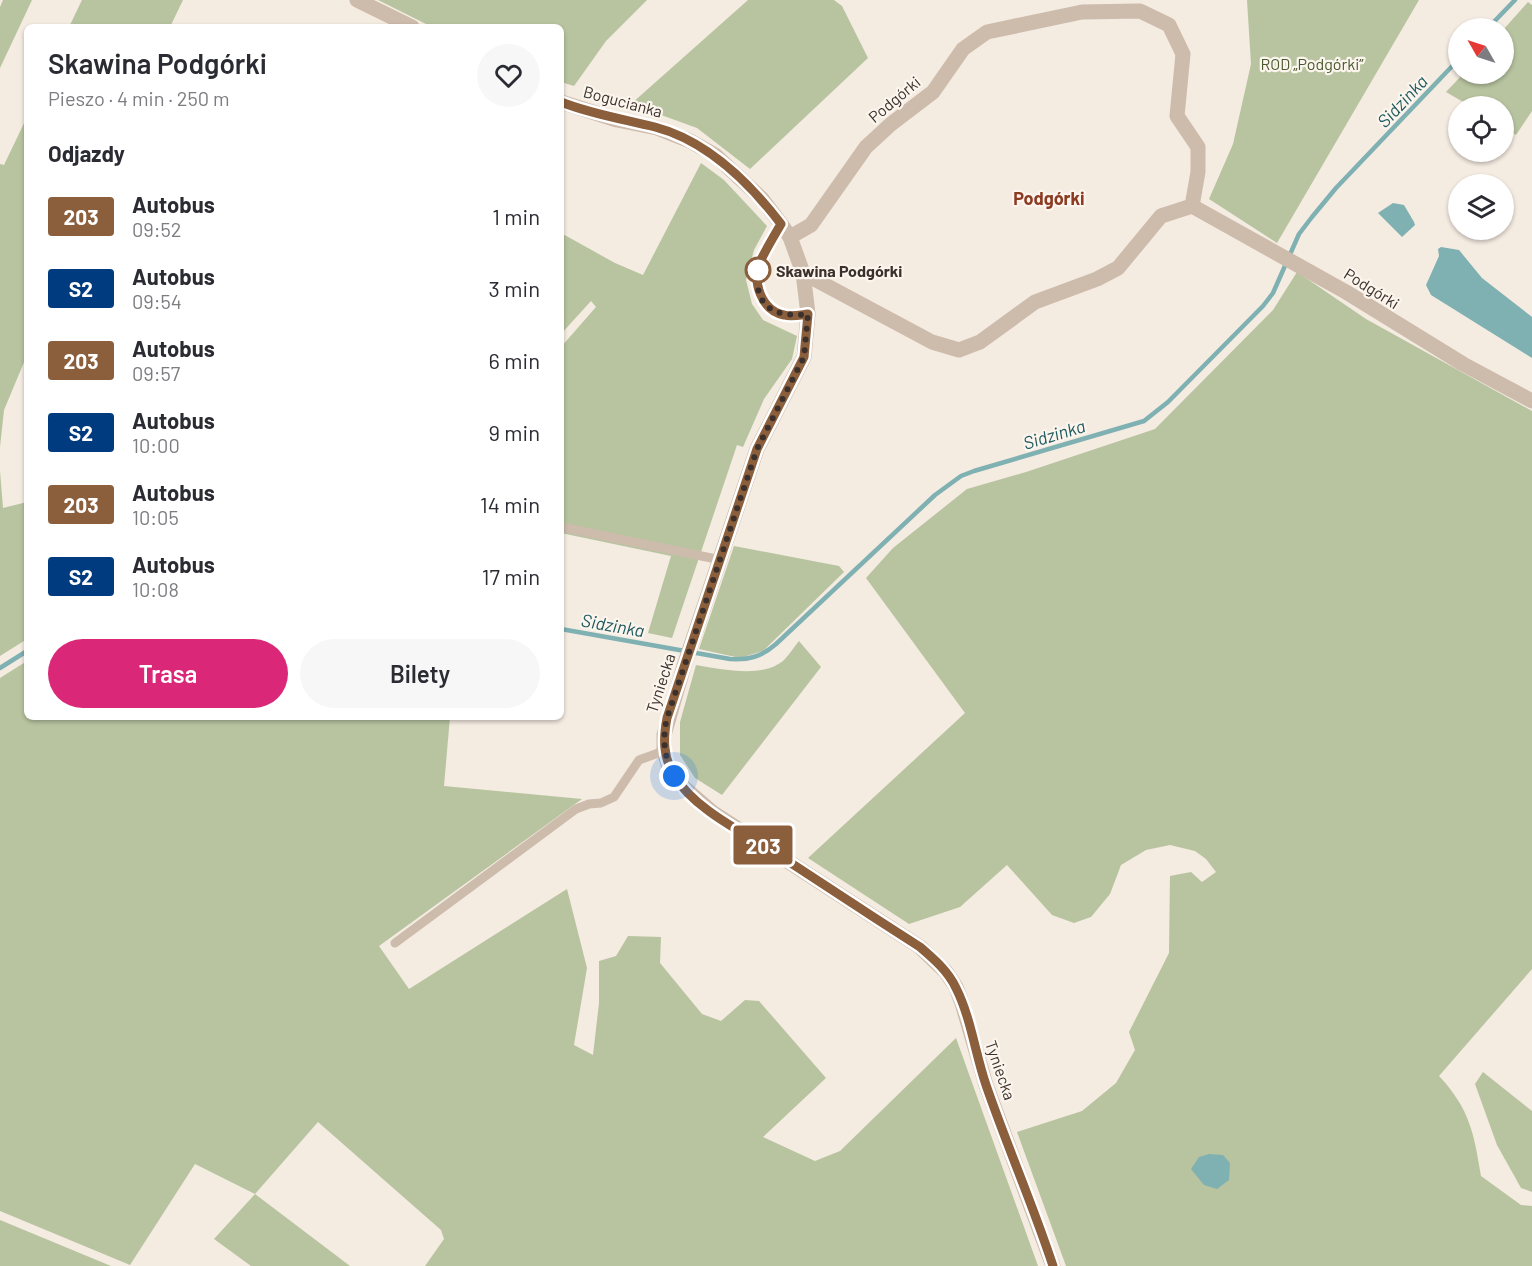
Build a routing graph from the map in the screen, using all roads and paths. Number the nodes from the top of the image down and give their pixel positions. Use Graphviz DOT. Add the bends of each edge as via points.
graph roads {
  1 [pos="357,0"];
  2 [pos="406,24"];
  3 [pos="564,103"];
  4 [pos="762,199"];
  5 [pos="1192,206"];
  6 [pos="785,231"];
  7 [pos="803,273"];
  8 [pos="808,314"];
  9 [pos="1532,401"];
  10 [pos="564,528"];
  11 [pos="721,560"];
  12 [pos="664,751"];
  13 [pos="395,943"];
  14 [pos="1053,1266"];
  1 -- 2 [label="street"];
  3 -- 4 [label="street, Bogucianka" via="690,141 715,155"];
  4 -- 6 [label="street, Tyniecka"];
  5 -- 6 [label="street, Podgórki" via="1198,147 1177,116 1183,54 1169,25 1140,11 1082,12 987,32 963,49 933,92 866,147 811,225"];
  5 -- 7 [label="street" via="1161,216 1118,268 1035,302 980,342 958,350 932,342"];
  5 -- 9 [label="street, Podgórki"];
  6 -- 7 [label="street, Tyniecka"];
  6 -- 8 [label="lane" via="759,263 760,296 783,315"];
  7 -- 8 [label="street, Tyniecka"];
  8 -- 11 [label="street, Tyniecka" via="804,357 757,449"];
  10 -- 11 [label="lane"];
  11 -- 12 [label="street, Tyniecka" via="667,718"];
  12 -- 13 [label="lane" via="639,760 614,797 576,809"];
  12 -- 14 [label="street, Tyniecka" via="674,776 693,798 920,947 946,972 962,1003 986,1085"];
}
